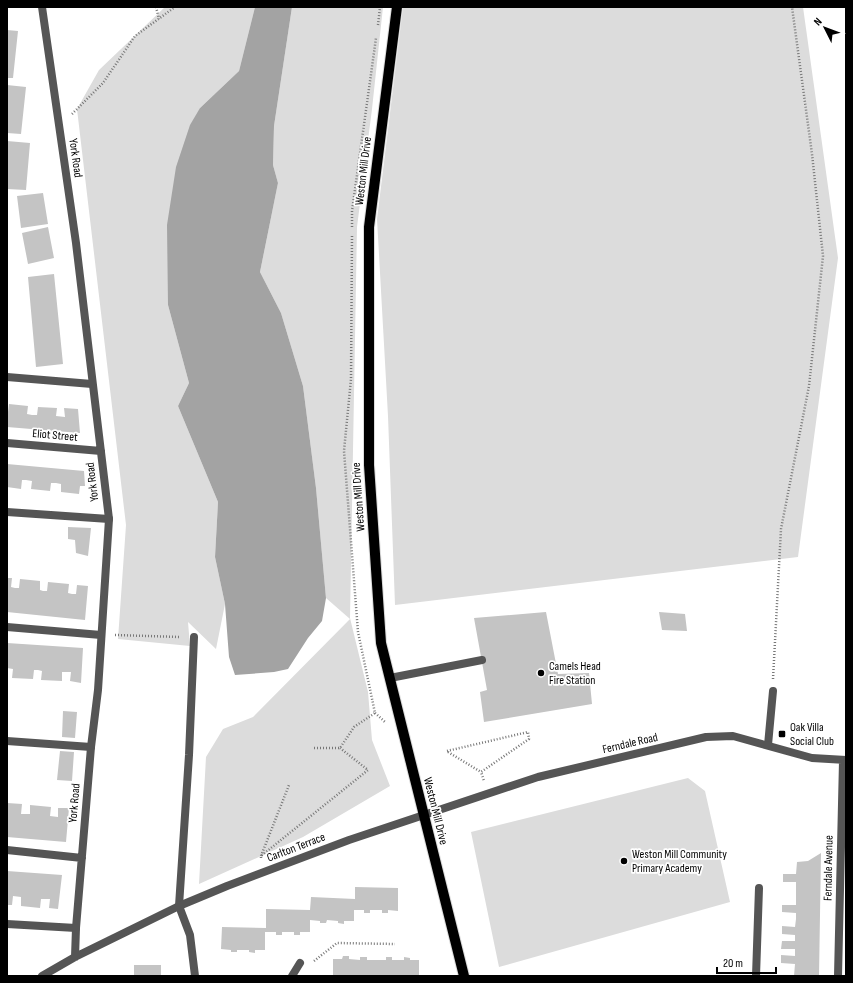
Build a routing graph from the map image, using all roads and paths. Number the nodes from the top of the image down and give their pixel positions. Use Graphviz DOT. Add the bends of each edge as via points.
graph roads {
  1 [pos="42,7"];
  2 [pos="156,7"];
  3 [pos="175,7"];
  4 [pos="397,7"];
  5 [pos="792,7"];
  6 [pos="159,19"];
  7 [pos="59,127"];
  8 [pos="7,377"];
  9 [pos="92,384"];
  10 [pos="7,443"];
  11 [pos="101,451"];
  12 [pos="7,512"];
  13 [pos="109,520"];
  14 [pos="7,627"];
  15 [pos="101,635"];
  16 [pos="194,638"];
  17 [pos="482,660"];
  18 [pos="390,678"];
  19 [pos="772,692"];
  20 [pos="375,713"];
  21 [pos="7,741"];
  22 [pos="768,745"];
  23 [pos="91,747"];
  24 [pos="314,748"];
  25 [pos="340,748"];
  26 [pos="845,760"];
  27 [pos="481,772"];
  28 [pos="288,785"];
  29 [pos="488,793"];
  30 [pos="423,814"];
  31 [pos="7,850"];
  32 [pos="261,856"];
  33 [pos="82,858"];
  34 [pos="263,872"];
  35 [pos="758,888"];
  36 [pos="179,906"];
  37 [pos="7,924"];
  38 [pos="76,928"];
  39 [pos="395,944"];
  40 [pos="75,957"];
  41 [pos="300,962"];
  42 [pos="42,976"];
  43 [pos="194,976"];
  44 [pos="292,976"];
  45 [pos="464,976"];
  46 [pos="756,976"];
  47 [pos="838,976"];
  1 -- 7 [label="street, York Road"];
  2 -- 6 [label="path"];
  3 -- 6 [label="path"];
  4 -- 18 [label="main road, Weston Mill Drive" via="369,227 369,465 381,642"];
  5 -- 19 [label="path" via="824,256 809,386 781,529"];
  6 -- 7 [label="path" via="135,36 103,83"];
  7 -- 9 [label="street, York Road" via="76,243"];
  8 -- 9 [label="street"];
  9 -- 11 [label="street, York Road"];
  10 -- 11 [label="street, Eliot Street"];
  11 -- 13 [label="street, York Road"];
  12 -- 13 [label="street"];
  13 -- 15 [label="street, York Road"];
  14 -- 15 [label="street"];
  15 -- 16 [label="path"];
  15 -- 23 [label="street, York Road"];
  16 -- 36 [label="street" via="190,755"];
  17 -- 18 [label="street"];
  18 -- 30 [label="main road, Weston Mill Drive"];
  19 -- 22 [label="street"];
  20 -- 25 [label="path" via="354,727"];
  21 -- 23 [label="street"];
  22 -- 26 [label="street, Ferndale Road" via="812,758"];
  22 -- 29 [label="street, Ferndale Road" via="733,736 706,737 538,777"];
  23 -- 33 [label="street, York Road"];
  24 -- 25 [label="path"];
  25 -- 32 [label="path" via="368,770"];
  26 -- 47 [label="street, Ferndale Avenue"];
  27 -- 27 [label="path" via="529,739 528,732 447,752"];
  27 -- 29 [label="path"];
  28 -- 32 [label="path"];
  29 -- 30 [label="street, Ferndale Road"];
  30 -- 34 [label="street, Carlton Terrace"];
  30 -- 45 [label="main road, Weston Mill Drive"];
  31 -- 33 [label="street"];
  32 -- 34 [label="path"];
  33 -- 38 [label="street, York Road"];
  34 -- 36 [label="street, Carlton Terrace"];
  35 -- 46 [label="street"];
  36 -- 40 [label="street, Carlton Terrace"];
  36 -- 43 [label="street" via="190,935"];
  37 -- 38 [label="street"];
  38 -- 40 [label="street, York Road"];
  39 -- 41 [label="path" via="337,943 314,961"];
  40 -- 42 [label="street, Carlton Terrace"];
  41 -- 44 [label="street"];
}
